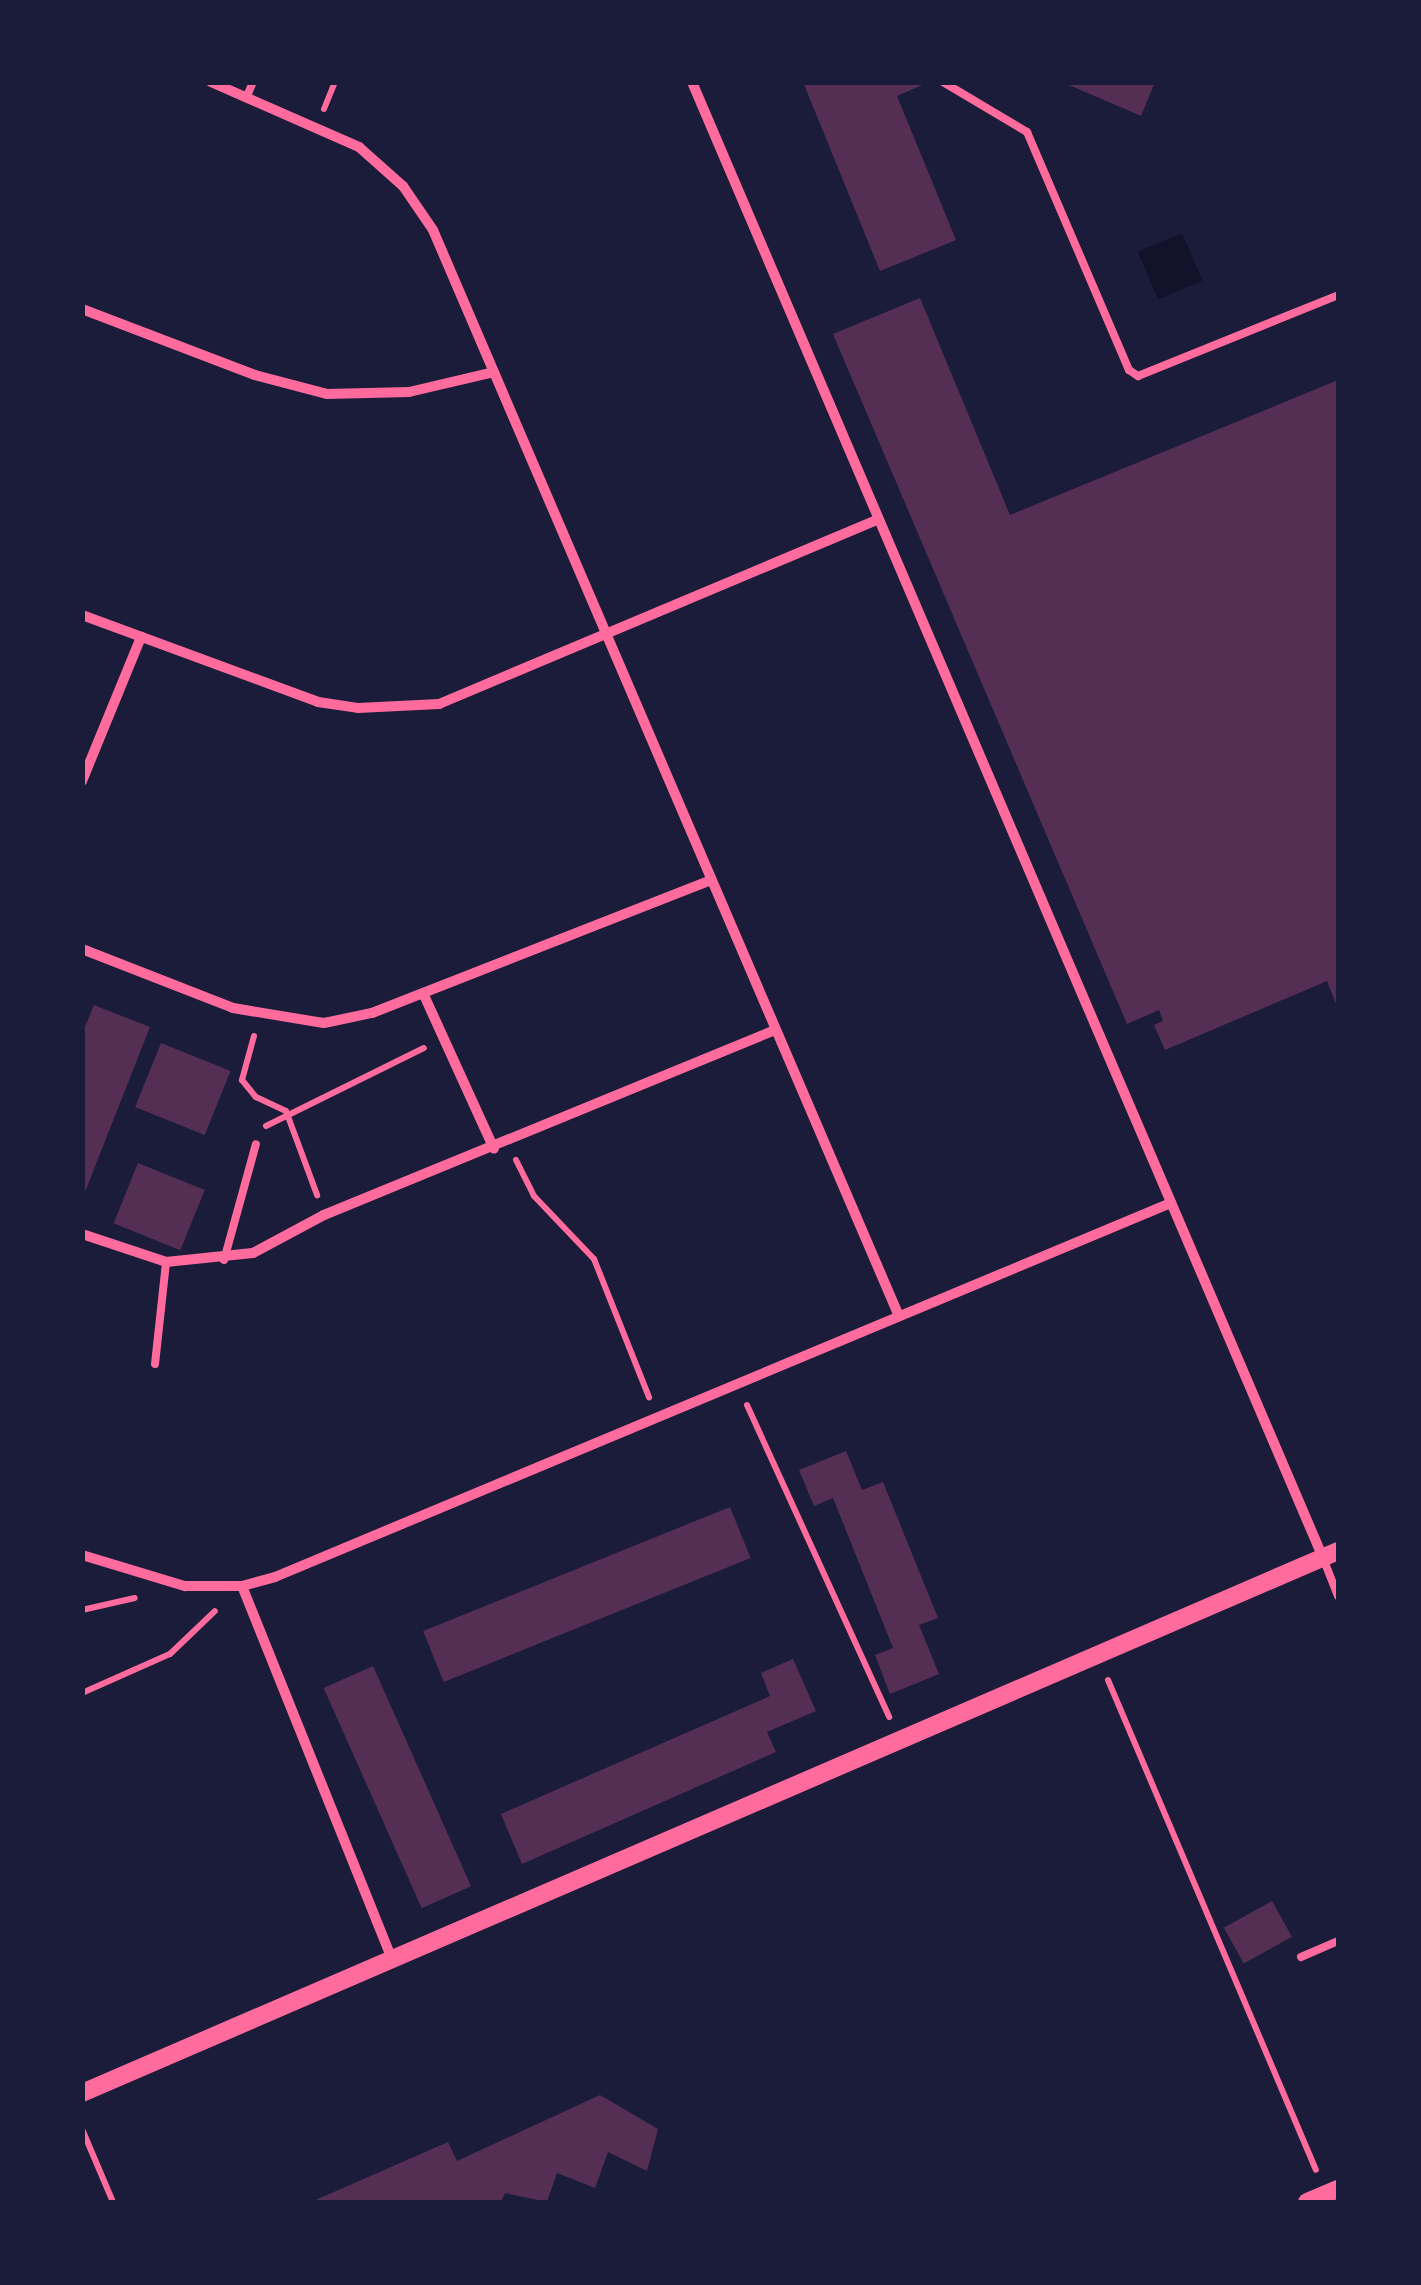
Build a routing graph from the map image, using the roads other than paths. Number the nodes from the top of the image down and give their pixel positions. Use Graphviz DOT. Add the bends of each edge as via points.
graph roads {
  1 [pos="211,82"];
  2 [pos="252,82"];
  3 [pos="692,82"];
  4 [pos="943,82"];
  5 [pos="247,96"];
  6 [pos="1338,294"];
  7 [pos="82,308"];
  8 [pos="494,372"];
  9 [pos="878,519"];
  10 [pos="82,615"];
  11 [pos="606,634"];
  12 [pos="141,637"];
  13 [pos="82,781"];
  14 [pos="711,880"];
  15 [pos="82,949"];
  16 [pos="423,993"];
  17 [pos="775,1030"];
  18 [pos="256,1144"];
  19 [pos="494,1149"];
  20 [pos="1171,1202"];
  21 [pos="82,1234"];
  22 [pos="224,1261"];
  23 [pos="166,1262"];
  24 [pos="898,1316"];
  25 [pos="156,1364"];
  26 [pos="1330,1554"];
  27 [pos="82,1555"];
  28 [pos="242,1586"];
  29 [pos="1338,1596"];
  30 [pos="1338,1941"];
  31 [pos="1301,1957"];
  32 [pos="392,1959"];
  33 [pos="82,2093"];
  34 [pos="1332,2192"];
  35 [pos="1307,2202"];
  1 -- 5 [label="street"];
  2 -- 5 [label="lane"];
  3 -- 9 [label="street"];
  4 -- 6 [label="lane" via="1031,138 1129,370 1138,376"];
  5 -- 8 [label="street" via="332,130 403,186 433,230"];
  7 -- 8 [label="street" via="255,375 327,394 409,392"];
  8 -- 11 [label="street"];
  9 -- 11 [label="street"];
  9 -- 20 [label="street"];
  10 -- 12 [label="street"];
  11 -- 12 [label="street" via="439,704 399,709 318,702"];
  11 -- 14 [label="street"];
  12 -- 13 [label="street"];
  14 -- 16 [label="street"];
  14 -- 17 [label="street"];
  15 -- 16 [label="street" via="262,1017 299,1024 348,1020"];
  16 -- 19 [label="street"];
  17 -- 19 [label="street"];
  17 -- 24 [label="street"];
  18 -- 22 [label="lane"];
  19 -- 22 [label="street"];
  20 -- 24 [label="street"];
  20 -- 26 [label="street"];
  21 -- 23 [label="street"];
  22 -- 23 [label="street"];
  23 -- 25 [label="lane"];
  24 -- 28 [label="street"];
  26 -- 29 [label="lane"];
  26 -- 32 [label="street"];
  27 -- 28 [label="street" via="186,1586"];
  28 -- 32 [label="street"];
  30 -- 31 [label="lane"];
  32 -- 33 [label="street"];
  34 -- 35 [label="street"];
}
